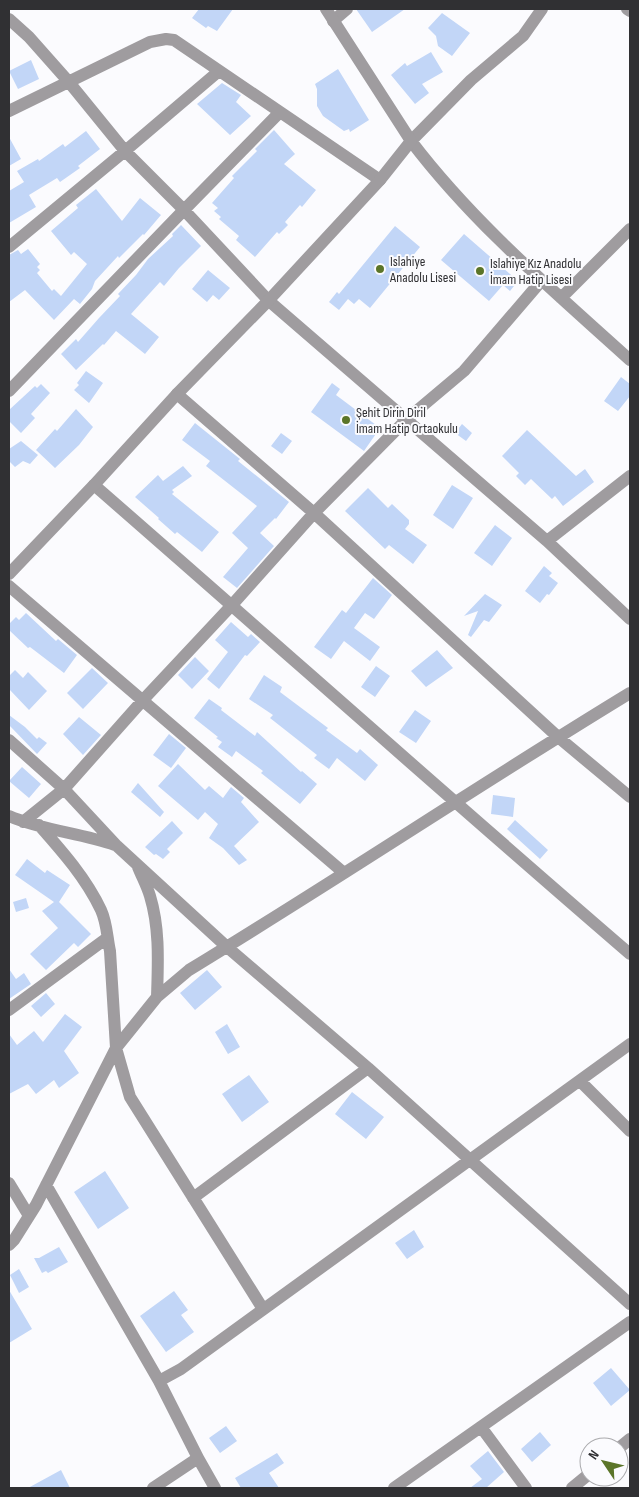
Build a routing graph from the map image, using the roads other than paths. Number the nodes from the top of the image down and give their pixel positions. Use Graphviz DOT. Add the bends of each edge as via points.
graph roads {
  1 [pos="326,9"];
  2 [pos="347,9"];
  3 [pos="542,9"];
  4 [pos="627,9"];
  5 [pos="630,12"];
  6 [pos="9,19"];
  7 [pos="334,21"];
  8 [pos="219,71"];
  9 [pos="68,81"];
  10 [pos="9,111"];
  11 [pos="280,112"];
  12 [pos="411,141"];
  13 [pos="125,151"];
  14 [pos="380,180"];
  15 [pos="184,210"];
  16 [pos="630,229"];
  17 [pos="9,247"];
  18 [pos="542,280"];
  19 [pos="561,298"];
  20 [pos="269,301"];
  21 [pos="630,360"];
  22 [pos="9,391"];
  23 [pos="177,394"];
  24 [pos="407,419"];
  25 [pos="630,476"];
  26 [pos="94,485"];
  27 [pos="314,514"];
  28 [pos="547,541"];
  29 [pos="9,574"];
  30 [pos="9,586"];
  31 [pos="232,605"];
  32 [pos="630,619"];
  33 [pos="630,693"];
  34 [pos="143,700"];
  35 [pos="558,737"];
  36 [pos="9,740"];
  37 [pos="64,789"];
  38 [pos="630,797"];
  39 [pos="455,803"];
  40 [pos="9,816"];
  41 [pos="23,822"];
  42 [pos="39,825"];
  43 [pos="117,846"];
  44 [pos="136,863"];
  45 [pos="344,873"];
  46 [pos="107,938"];
  47 [pos="228,947"];
  48 [pos="630,954"];
  49 [pos="157,997"];
  50 [pos="9,1010"];
  51 [pos="630,1044"];
  52 [pos="116,1048"];
  53 [pos="368,1068"];
  54 [pos="580,1081"];
  55 [pos="630,1131"];
  56 [pos="470,1160"];
  57 [pos="9,1183"];
  58 [pos="46,1186"];
  59 [pos="193,1198"];
  60 [pos="29,1216"];
  61 [pos="9,1245"];
  62 [pos="630,1304"];
  63 [pos="264,1309"];
  64 [pos="630,1322"];
  65 [pos="159,1381"];
  66 [pos="481,1427"];
  67 [pos="198,1458"];
  68 [pos="152,1488"];
  69 [pos="215,1488"];
  70 [pos="394,1488"];
  71 [pos="526,1488"];
  1 -- 7 [label="street"];
  2 -- 7 [label="street"];
  3 -- 12 [label="street" via="523,36 471,80"];
  4 -- 5 [label="street"];
  6 -- 9 [label="street"];
  7 -- 12 [label="street"];
  8 -- 9 [label="street" via="174,40 166,39 150,42"];
  8 -- 11 [label="street"];
  8 -- 13 [label="street"];
  9 -- 10 [label="street"];
  9 -- 13 [label="street"];
  11 -- 14 [label="street"];
  11 -- 15 [label="street"];
  12 -- 14 [label="street"];
  12 -- 18 [label="street" via="451,190"];
  13 -- 15 [label="street"];
  13 -- 17 [label="street"];
  14 -- 20 [label="street"];
  15 -- 20 [label="street"];
  15 -- 22 [label="street"];
  16 -- 19 [label="street"];
  18 -- 19 [label="street"];
  18 -- 24 [label="street" via="464,371"];
  19 -- 21 [label="street"];
  20 -- 23 [label="street"];
  20 -- 24 [label="street"];
  23 -- 26 [label="street"];
  23 -- 27 [label="street"];
  24 -- 27 [label="street"];
  24 -- 28 [label="street"];
  25 -- 28 [label="street"];
  26 -- 29 [label="street"];
  26 -- 31 [label="street"];
  27 -- 31 [label="street"];
  27 -- 35 [label="street"];
  28 -- 32 [label="street"];
  30 -- 34 [label="street"];
  31 -- 34 [label="street"];
  31 -- 39 [label="street"];
  33 -- 35 [label="street"];
  34 -- 37 [label="street"];
  34 -- 45 [label="street"];
  35 -- 38 [label="street"];
  35 -- 39 [label="street"];
  36 -- 37 [label="street"];
  37 -- 41 [label="street"];
  37 -- 43 [label="street"];
  39 -- 45 [label="street"];
  39 -- 48 [label="street"];
  40 -- 41 [label="street"];
  41 -- 42 [label="street"];
  42 -- 43 [label="street"];
  42 -- 46 [label="street" via="71,861 86,884 101,910"];
  43 -- 44 [label="street"];
  44 -- 47 [label="street"];
  44 -- 49 [label="street" via="150,895 155,918"];
  45 -- 47 [label="street"];
  46 -- 50 [label="street"];
  46 -- 52 [label="street"];
  47 -- 49 [label="street" via="189,970"];
  47 -- 53 [label="street"];
  49 -- 52 [label="street"];
  51 -- 54 [label="street"];
  52 -- 58 [label="street"];
  52 -- 59 [label="street" via="130,1097"];
  53 -- 56 [label="street"];
  53 -- 59 [label="street"];
  54 -- 55 [label="street"];
  54 -- 56 [label="street"];
  56 -- 62 [label="street"];
  56 -- 63 [label="street"];
  57 -- 60 [label="street"];
  58 -- 60 [label="street"];
  58 -- 65 [label="street"];
  59 -- 63 [label="street"];
  60 -- 61 [label="street"];
  63 -- 65 [label="street"];
  64 -- 66 [label="street"];
  65 -- 67 [label="street"];
  66 -- 70 [label="street"];
  66 -- 71 [label="street"];
  67 -- 68 [label="street"];
  67 -- 69 [label="street"];
}
